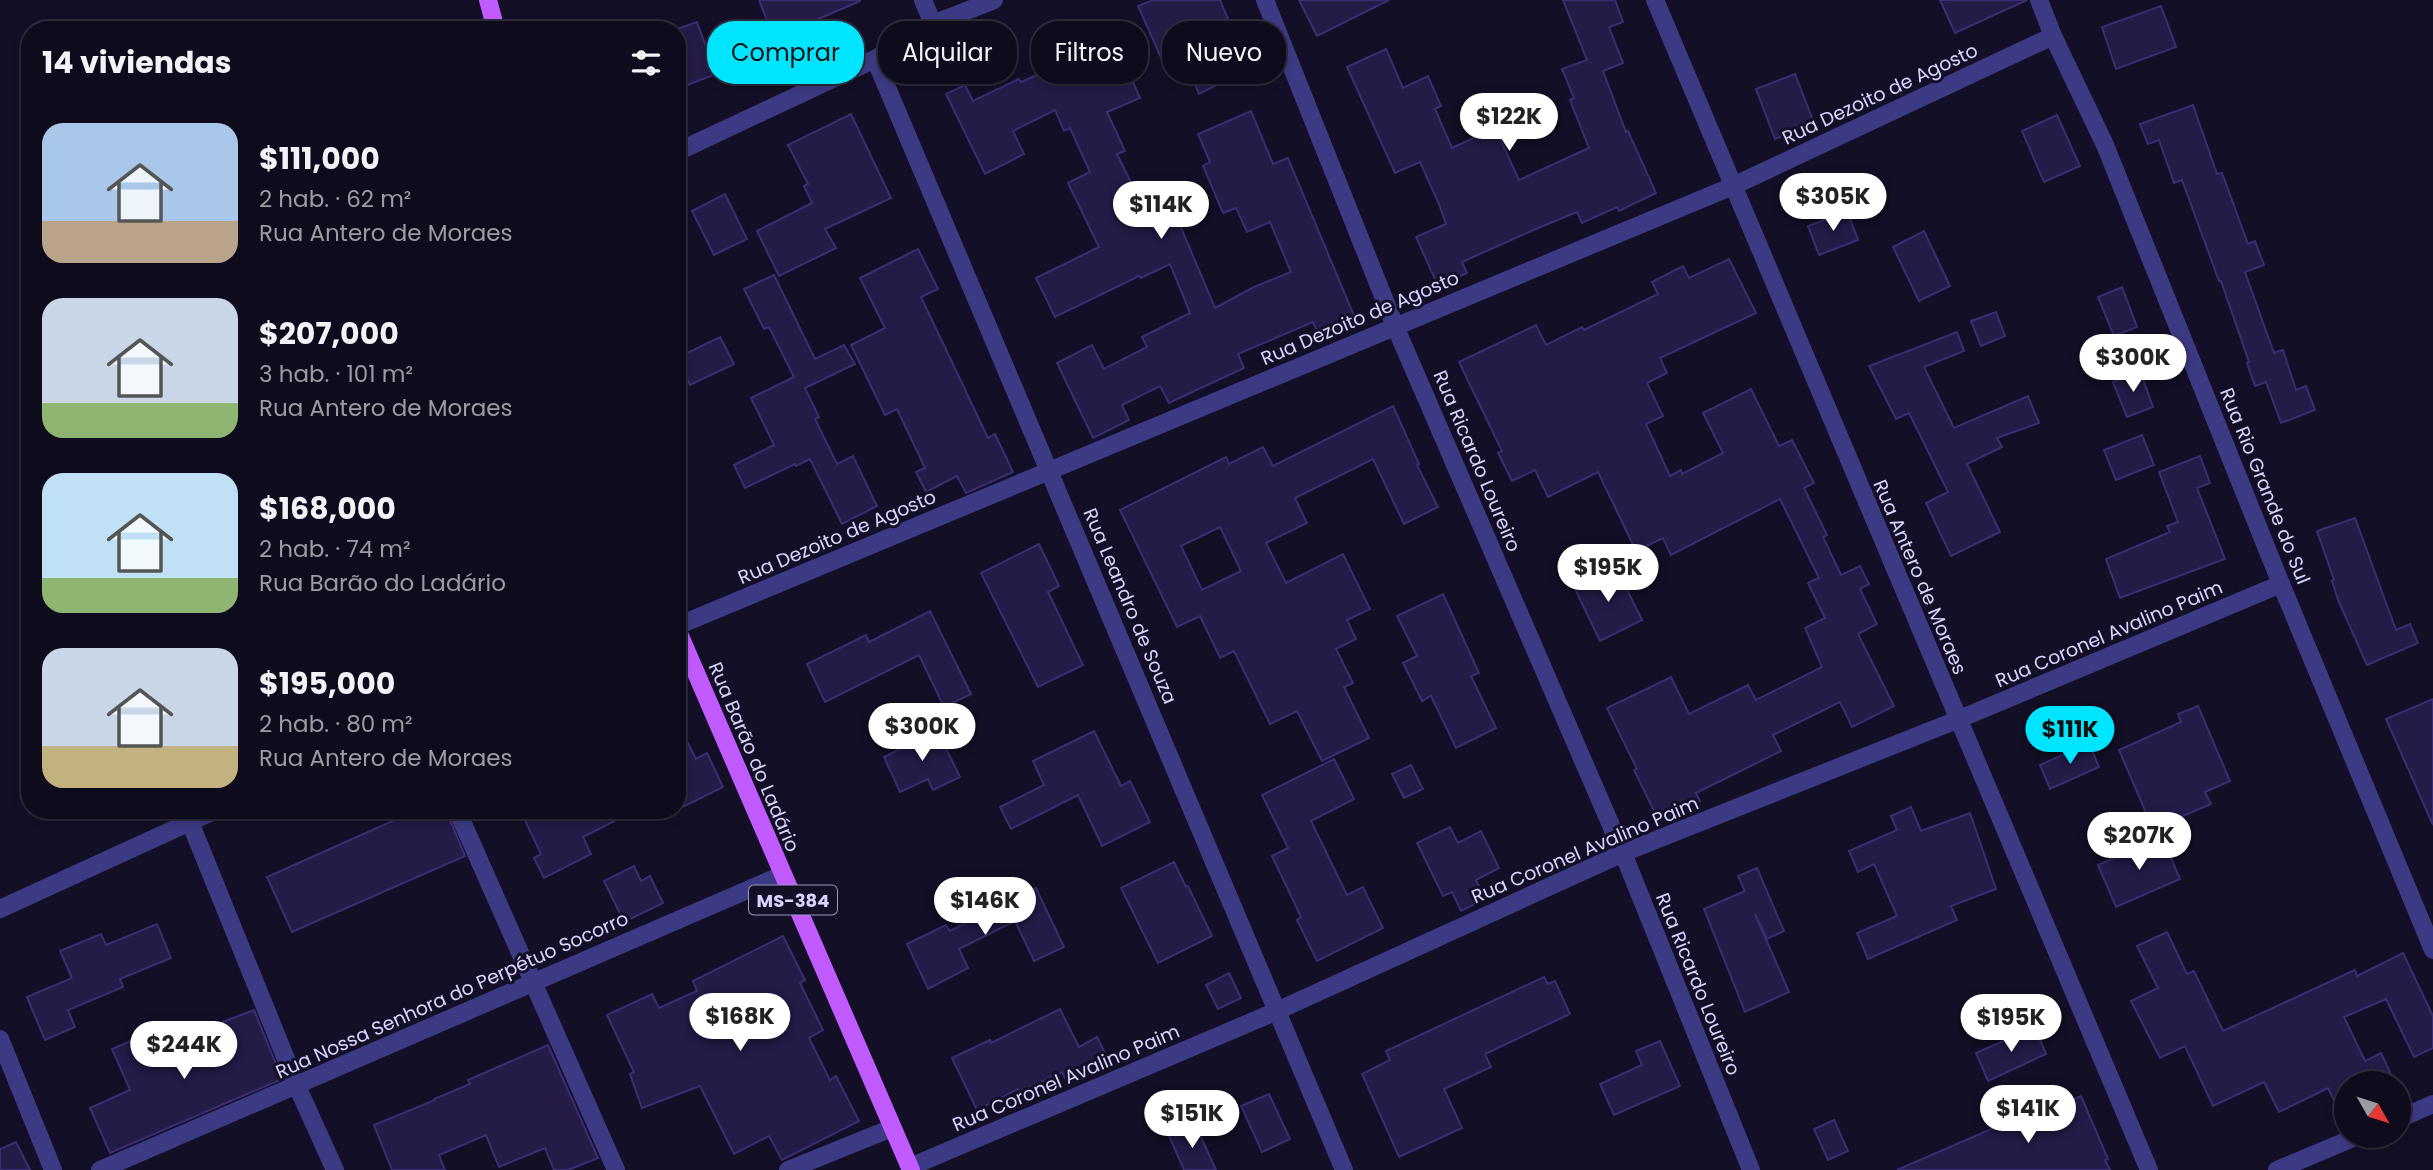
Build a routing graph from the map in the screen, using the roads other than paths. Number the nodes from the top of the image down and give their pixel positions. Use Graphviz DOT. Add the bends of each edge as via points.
graph roads {
  1 [pos="488,0"];
  2 [pos="923,0"];
  3 [pos="994,0"];
  4 [pos="1265,0"];
  5 [pos="1655,0"];
  6 [pos="2039,0"];
  7 [pos="494,21"];
  8 [pos="932,21"];
  9 [pos="941,21"];
  10 [pos="2053,36"];
  11 [pos="878,57"];
  12 [pos="875,59"];
  13 [pos="686,148"];
  14 [pos="1732,186"];
  15 [pos="1395,326"];
  16 [pos="1051,471"];
  17 [pos="2281,584"];
  18 [pos="686,623"];
  19 [pos="686,648"];
  20 [pos="1957,720"];
  21 [pos="196,819"];
  22 [pos="461,819"];
  23 [pos="190,822"];
  24 [pos="1623,853"];
  25 [pos="782,875"];
  26 [pos="0,909"];
  27 [pos="2433,950"];
  28 [pos="532,981"];
  29 [pos="1276,1011"];
  30 [pos="0,1039"];
  31 [pos="297,1086"];
  32 [pos="2433,1104"];
  33 [pos="2412,1113"];
  34 [pos="892,1128"];
  35 [pos="2334,1146"];
  36 [pos="910,1169"];
  37 [pos="53,1170"];
  38 [pos="100,1170"];
  39 [pos="335,1170"];
  40 [pos="616,1170"];
  41 [pos="788,1170"];
  42 [pos="1344,1170"];
  43 [pos="1751,1170"];
  44 [pos="2149,1170"];
  45 [pos="2277,1170"];
  1 -- 7 [label="main road"];
  2 -- 8 [label="street"];
  3 -- 9 [label="street"];
  4 -- 15 [label="street, Rua Ricardo Loureiro"];
  5 -- 14 [label="street, Rua Antero de Moraes"];
  6 -- 10 [label="street, Rua Rio Grande do Sul"];
  10 -- 14 [label="street, Rua Dezoito de Agosto"];
  10 -- 17 [label="street, Rua Rio Grande do Sul" via="2105,145"];
  11 -- 12 [label="street"];
  12 -- 13 [label="street"];
  12 -- 16 [label="street, Rua Leandro de Souza"];
  14 -- 15 [label="street, Rua Dezoito de Agosto"];
  14 -- 20 [label="street, Rua Antero de Moraes"];
  15 -- 16 [label="street, Rua Dezoito de Agosto"];
  15 -- 24 [label="street, Rua Ricardo Loureiro"];
  16 -- 18 [label="street, Rua Dezoito de Agosto"];
  16 -- 29 [label="street, Rua Leandro de Souza"];
  17 -- 20 [label="street, Rua Coronel Avalino Paim"];
  17 -- 27 [label="street, Rua Rio Grande do Sul"];
  19 -- 25 [label="main road, Rua Barão do Ladário / MS-384"];
  20 -- 24 [label="street, Rua Coronel Avalino Paim"];
  20 -- 44 [label="street, Rua Antero de Moraes"];
  21 -- 23 [label="street"];
  22 -- 28 [label="street"];
  23 -- 26 [label="street"];
  23 -- 31 [label="street"];
  24 -- 29 [label="street, Rua Coronel Avalino Paim"];
  24 -- 43 [label="street, Rua Ricardo Loureiro"];
  25 -- 28 [label="street, Rua Nossa Senhora do Perpétuo Socorro"];
  25 -- 34 [label="main road, Rua Barão do Ladário / MS-384"];
  28 -- 31 [label="street, Rua Nossa Senhora do Perpétuo Socorro"];
  28 -- 40 [label="street"];
  29 -- 36 [label="street, Rua Coronel Avalino Paim"];
  29 -- 42 [label="street, Rua Leandro de Souza"];
  30 -- 37 [label="street"];
  31 -- 38 [label="street, Rua Nossa Senhora do Perpétuo Socorro"];
  31 -- 39 [label="street"];
  32 -- 33 [label="street"];
  34 -- 36 [label="main road, Rua Barão do Ladário / MS-384"];
  34 -- 41 [label="street"];
  35 -- 45 [label="street"];
}
